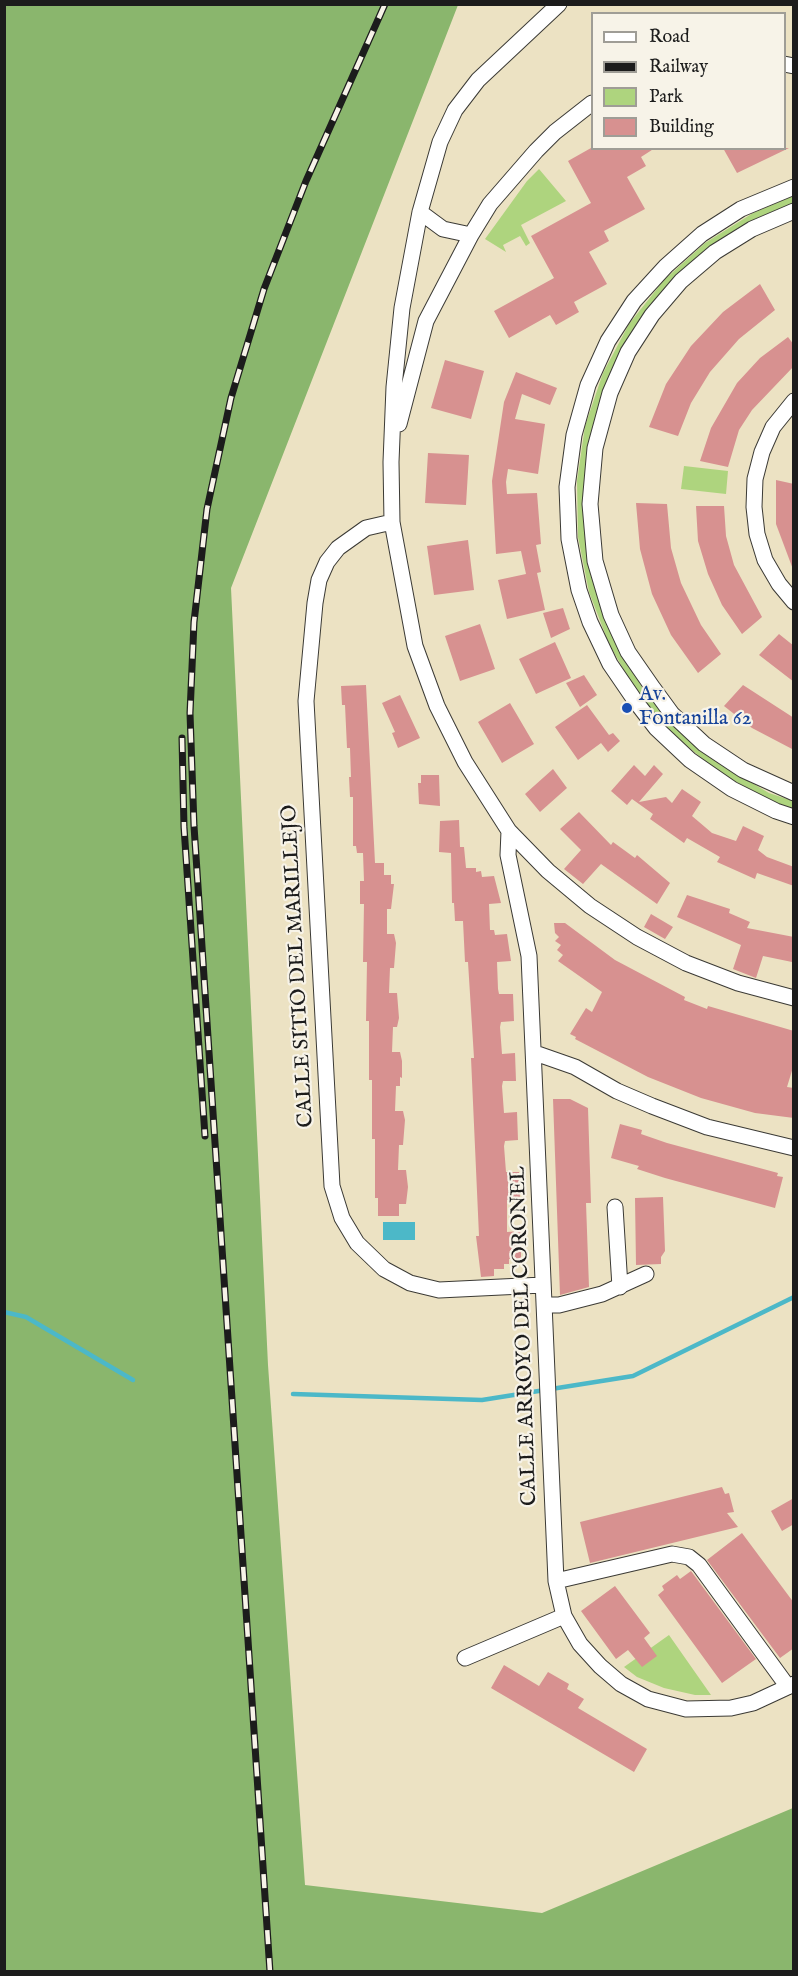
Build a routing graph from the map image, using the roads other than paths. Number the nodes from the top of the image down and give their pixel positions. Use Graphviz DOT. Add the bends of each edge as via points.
graph roads {
  1 [pos="559,4"];
  2 [pos="591,104"];
  3 [pos="794,187"];
  4 [pos="794,211"];
  5 [pos="420,212"];
  6 [pos="471,235"];
  7 [pos="794,401"];
  8 [pos="391,462"];
  9 [pos="392,522"];
  10 [pos="794,602"];
  11 [pos="794,793"];
  12 [pos="794,817"];
  13 [pos="509,831"];
  14 [pos="794,998"];
  15 [pos="535,1053"];
  16 [pos="794,1148"];
  17 [pos="615,1207"];
  18 [pos="646,1274"];
  19 [pos="543,1285"];
  20 [pos="620,1287"];
  21 [pos="544,1310"];
  22 [pos="556,1581"];
  23 [pos="564,1616"];
  24 [pos="465,1658"];
  25 [pos="791,1685"];
  1 -- 5 [label="street" via="478,80 456,110 440,142"];
  2 -- 6 [label="street" via="536,151 490,204"];
  3 -- 12 [label="street" via="741,209 702,234 634,301 608,341 588,385 574,435 567,487 569,539 579,590 610,664 636,702 656,728 690,760 732,789"];
  4 -- 11 [label="street" via="752,229 715,252 681,281 652,315 628,352 610,393 595,448 590,504 595,561 611,615 628,652 653,688 672,714 704,744 743,770"];
  5 -- 6 [label="street" via="443,229"];
  5 -- 8 [label="street" via="401,319"];
  6 -- 8 [label="street" via="426,321"];
  7 -- 10 [label="street" via="773,427 762,452 755,479 754,507 765,560"];
  8 -- 9 [label="street"];
  9 -- 13 [label="street" via="416,646 437,706 465,762"];
  9 -- 19 [label="street, CALLE SITIO DEL MARILLEJO" via="366,528 350,537 327,562 319,580 306,701 332,1186 342,1218 357,1244 384,1269 410,1283 439,1290"];
  13 -- 14 [label="street" via="590,906 637,937 686,963"];
  13 -- 15 [label="street, CALLE ARROYO DEL CORONEL" via="508,855 530,956"];
  15 -- 16 [label="street" via="575,1067 652,1106 707,1126"];
  15 -- 19 [label="street, CALLE ARROYO DEL CORONEL"];
  17 -- 20 [label="street"];
  18 -- 20 [label="street"];
  19 -- 21 [label="street, CALLE ARROYO DEL CORONEL"];
  20 -- 21 [label="street"];
  21 -- 22 [label="street, CALLE ARROYO DEL CORONEL"];
  22 -- 23 [label="street, CALLE ARROYO DEL CORONEL"];
  22 -- 25 [label="street" via="672,1554 689,1557"];
  23 -- 24 [label="street"];
  23 -- 25 [label="street, CALLE ARROYO DEL CORONEL" via="580,1644 600,1666 648,1699 686,1709 731,1708 753,1703"];
}
